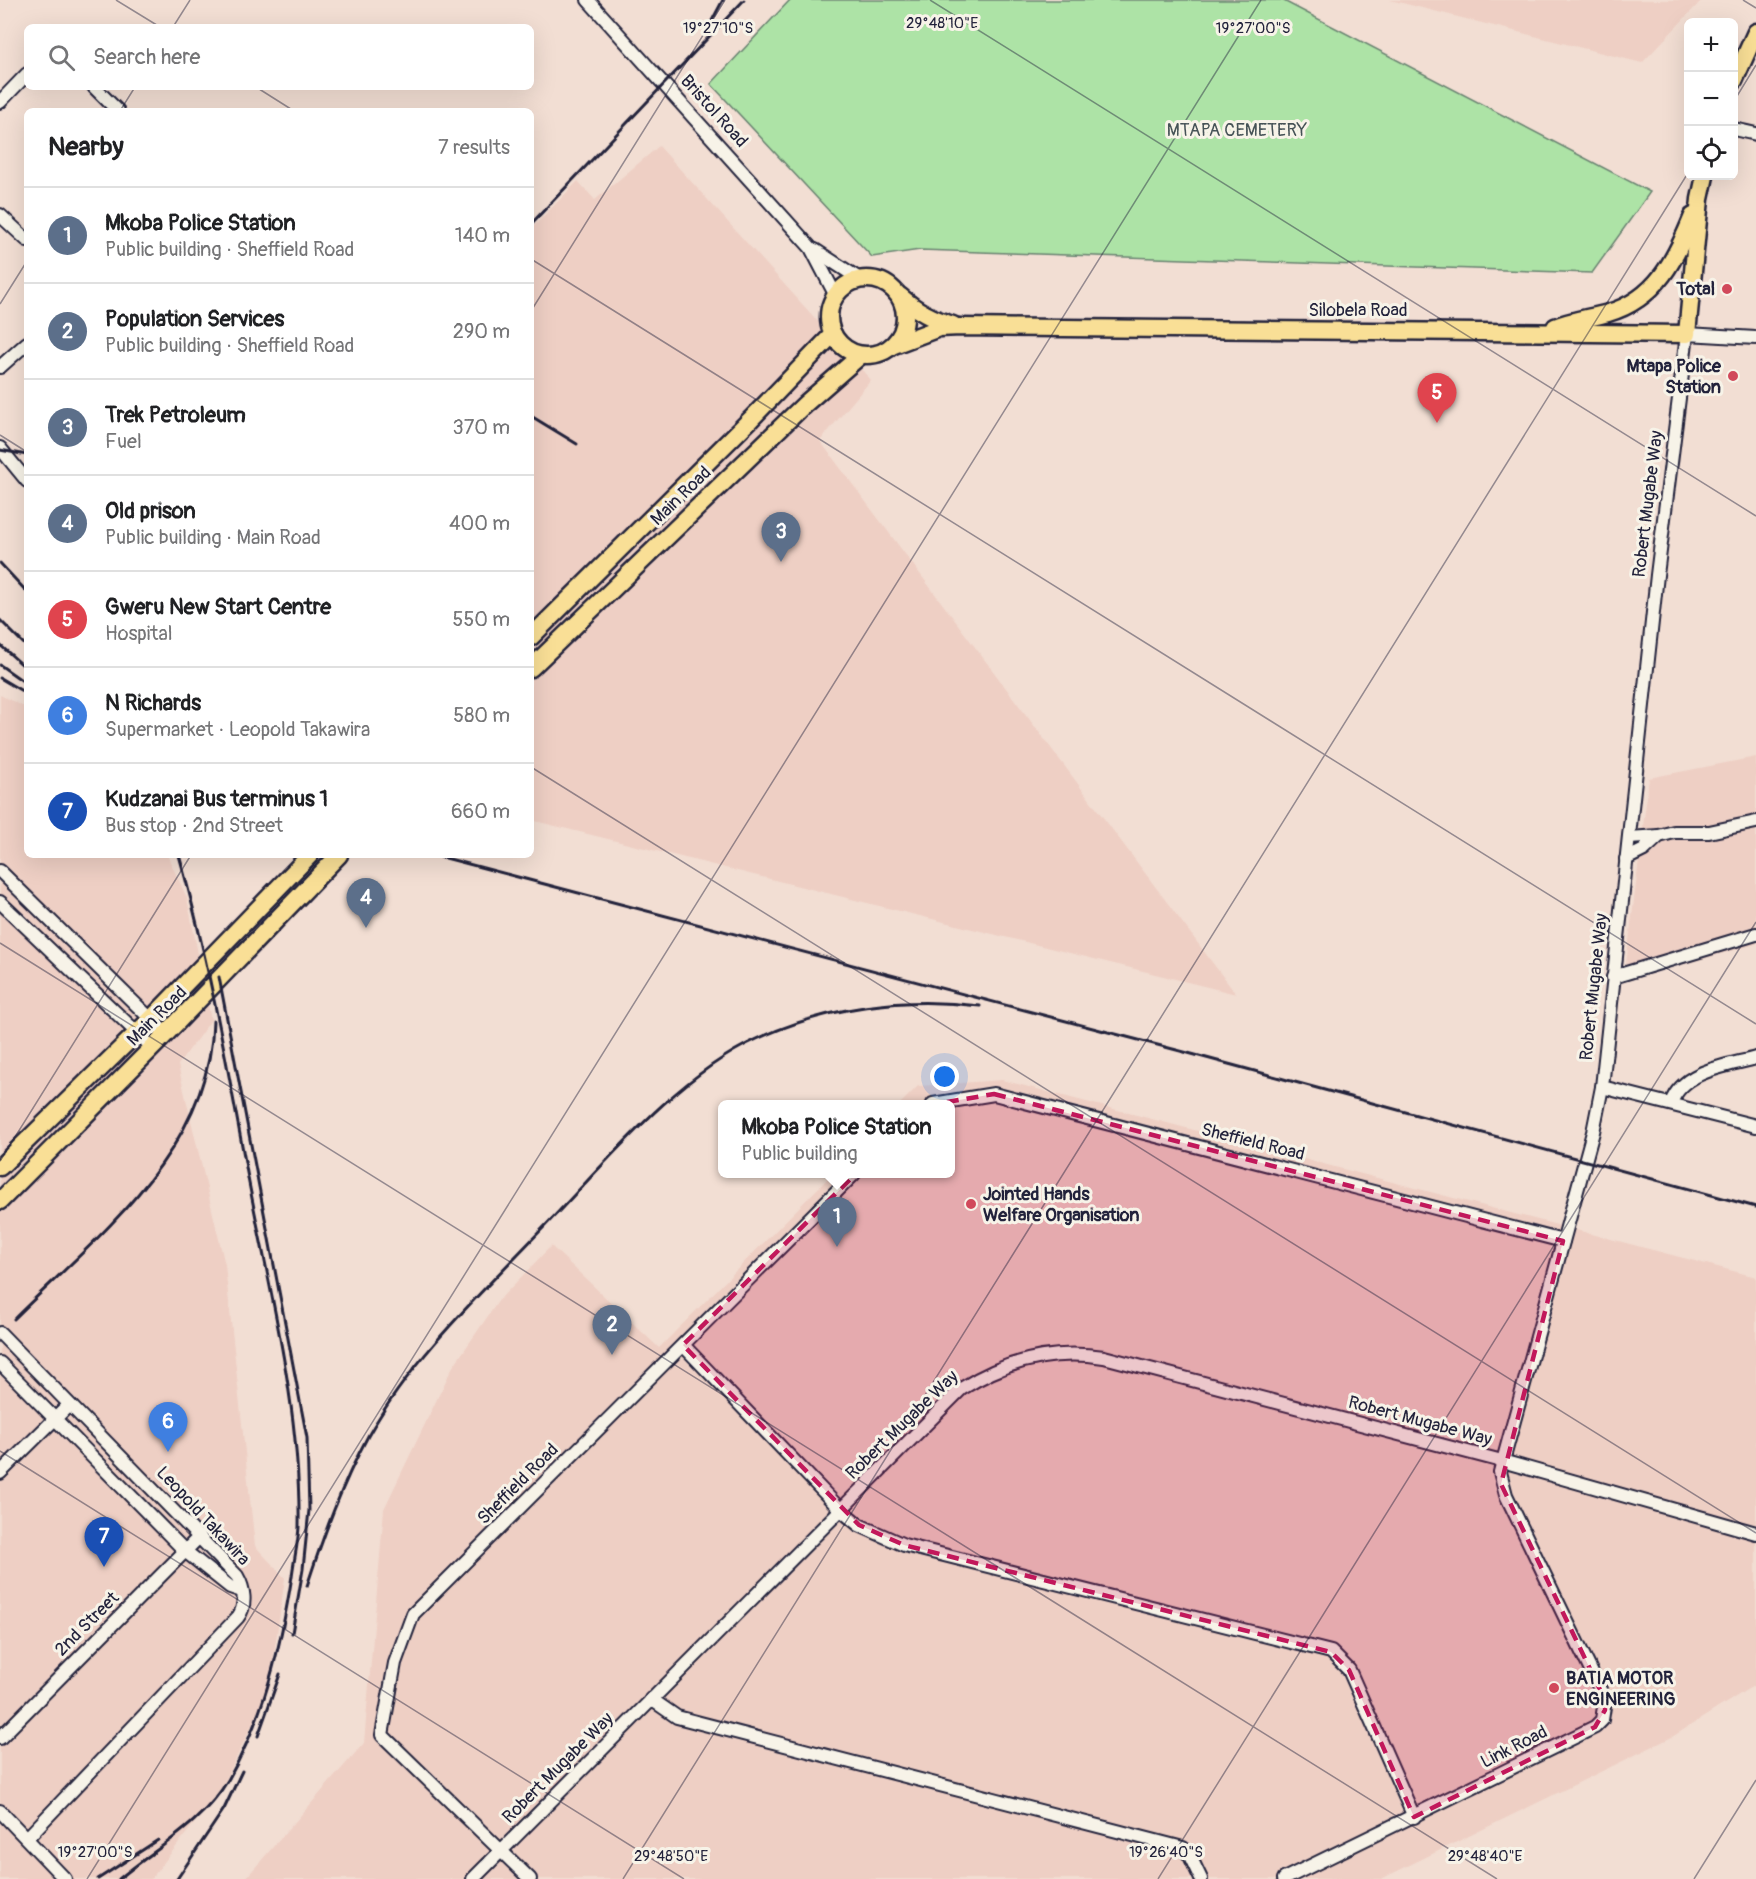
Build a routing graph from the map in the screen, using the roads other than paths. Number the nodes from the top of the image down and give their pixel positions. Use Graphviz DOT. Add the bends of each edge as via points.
graph roads {
  1 [pos="588,0"];
  2 [pos="1756,32"];
  3 [pos="1738,72"];
  4 [pos="24,77"];
  5 [pos="97,90"];
  6 [pos="0,102"];
  7 [pos="115,108"];
  8 [pos="1738,130"];
  9 [pos="1756,134"];
  10 [pos="1704,180"];
  11 [pos="1700,199"];
  12 [pos="0,215"];
  13 [pos="24,237"];
  14 [pos="812,248"];
  15 [pos="861,280"];
  16 [pos="897,294"];
  17 [pos="836,296"];
  18 [pos="960,327"];
  19 [pos="1546,331"];
  20 [pos="1688,333"];
  21 [pos="833,334"];
  22 [pos="1756,338"];
  23 [pos="894,345"];
  24 [pos="24,346"];
  25 [pos="861,355"];
  26 [pos="0,367"];
  27 [pos="0,448"];
  28 [pos="24,477"];
  29 [pos="534,634"];
  30 [pos="534,665"];
  31 [pos="1756,822"];
  32 [pos="1659,836"];
  33 [pos="1629,838"];
  34 [pos="307,858"];
  35 [pos="336,858"];
  36 [pos="1626,859"];
  37 [pos="0,871"];
  38 [pos="17,888"];
  39 [pos="1,903"];
  40 [pos="1756,934"];
  41 [pos="1613,977"];
  42 [pos="152,1018"];
  43 [pos="136,1032"];
  44 [pos="166,1034"];
  45 [pos="153,1048"];
  46 [pos="1756,1058"];
  47 [pos="1602,1087"];
  48 [pos="955,1100"];
  49 [pos="1671,1103"];
  50 [pos="1756,1126"];
  51 [pos="38,1130"];
  52 [pos="53,1147"];
  53 [pos="0,1167"];
  54 [pos="849,1178"];
  55 [pos="0,1201"];
  56 [pos="1563,1241"];
  57 [pos="0,1333"];
  58 [pos="683,1345"];
  59 [pos="0,1363"];
  60 [pos="69,1405"];
  61 [pos="55,1418"];
  62 [pos="1502,1461"];
  63 [pos="0,1473"];
  64 [pos="841,1510"];
  65 [pos="1756,1533"];
  66 [pos="200,1536"];
  67 [pos="184,1551"];
  68 [pos="242,1591"];
  69 [pos="651,1699"];
  70 [pos="0,1738"];
  71 [pos="0,1811"];
  72 [pos="1414,1817"];
  73 [pos="27,1838"];
  74 [pos="501,1851"];
  75 [pos="65,1879"];
  76 [pos="474,1879"];
  77 [pos="530,1879"];
  78 [pos="1201,1879"];
  79 [pos="1284,1879"];
  1 -- 14 [label="street, Bristol Road"];
  2 -- 3 [label="main road"];
  4 -- 6 [label="street"];
  5 -- 7 [label="street"];
  8 -- 9 [label="street"];
  10 -- 11 [label="main road"];
  11 -- 19 [label="main road" via="1671,265 1653,288 1610,312"];
  11 -- 20 [label="main road"];
  12 -- 13 [label="street"];
  14 -- 15 [label="street, Bristol Road"];
  14 -- 17 [label="street, Bristol Road"];
  15 -- 16 [label="main road" via="881,282"];
  15 -- 17 [label="main road" via="849,284"];
  16 -- 18 [label="main road, Silobela Road" via="934,319"];
  16 -- 23 [label="main road" via="905,320"];
  17 -- 21 [label="main road" via="830,321"];
  18 -- 19 [label="main road, Silobela Road"];
  18 -- 23 [label="main road, Silobela Road" via="939,328"];
  19 -- 20 [label="main road, Silobela Road"];
  20 -- 22 [label="street, Silobela Road"];
  20 -- 33 [label="street, Robert Mugabe Way"];
  21 -- 25 [label="main road" via="842,345"];
  21 -- 29 [label="main road, Main Road"];
  23 -- 25 [label="main road" via="879,354"];
  24 -- 26 [label="street"];
  25 -- 30 [label="main road, Main Road" via="696,507"];
  27 -- 28 [label="street"];
  31 -- 32 [label="street" via="1709,832"];
  32 -- 33 [label="street"];
  32 -- 36 [label="street"];
  33 -- 36 [label="street, Robert Mugabe Way"];
  34 -- 42 [label="main road, Main Road"];
  35 -- 44 [label="main road, Main Road"];
  36 -- 41 [label="street, Robert Mugabe Way"];
  37 -- 38 [label="street"];
  38 -- 39 [label="street"];
  38 -- 42 [label="street"];
  39 -- 43 [label="street"];
  40 -- 41 [label="street"];
  41 -- 47 [label="street, Robert Mugabe Way"];
  42 -- 43 [label="main road, Main Road"];
  42 -- 44 [label="street"];
  43 -- 45 [label="street"];
  43 -- 51 [label="main road, Main Road"];
  44 -- 45 [label="main road, Main Road"];
  45 -- 52 [label="main road, Main Road"];
  46 -- 49 [label="street" via="1689,1080"];
  47 -- 49 [label="street"];
  47 -- 56 [label="street, Robert Mugabe Way"];
  48 -- 56 [label="street, Sheffield Road" via="994,1094"];
  49 -- 50 [label="street"];
  51 -- 52 [label="main road"];
  51 -- 53 [label="main road, Main Road"];
  52 -- 55 [label="main road, Main Road"];
  54 -- 58 [label="street, Sheffield Road"];
  56 -- 62 [label="street, Robert Mugabe Way"];
  57 -- 60 [label="street, Leopold Takawira"];
  58 -- 64 [label="street"];
  58 -- 74 [label="street, Sheffield Road" via="414,1614 394,1663 382,1735"];
  59 -- 61 [label="street, Leopold Takawira"];
  60 -- 61 [label="street"];
  60 -- 66 [label="street, Leopold Takawira"];
  61 -- 63 [label="street"];
  61 -- 67 [label="street, Leopold Takawira"];
  62 -- 64 [label="street, Robert Mugabe Way" via="1104,1357 1057,1354 1008,1365 961,1389"];
  62 -- 65 [label="street"];
  62 -- 72 [label="street, Link Road" via="1502,1484 1605,1700 1605,1710 1595,1727"];
  64 -- 69 [label="street, Robert Mugabe Way"];
  64 -- 72 [label="street" via="859,1525 904,1545 1331,1652 1349,1670"];
  66 -- 67 [label="street, 2nd Street"];
  66 -- 68 [label="street, Leopold Takawira" via="237,1575"];
  67 -- 68 [label="street, Leopold Takawira" via="230,1587"];
  67 -- 70 [label="street, 2nd Street"];
  68 -- 73 [label="street" via="244,1606 238,1617"];
  69 -- 74 [label="street, Robert Mugabe Way"];
  69 -- 78 [label="street" via="677,1717 1177,1846 1190,1856"];
  71 -- 73 [label="street"];
  72 -- 79 [label="street, Link Road"];
  73 -- 75 [label="street"];
  74 -- 76 [label="street, Robert Mugabe Way"];
  74 -- 77 [label="street"];
}
